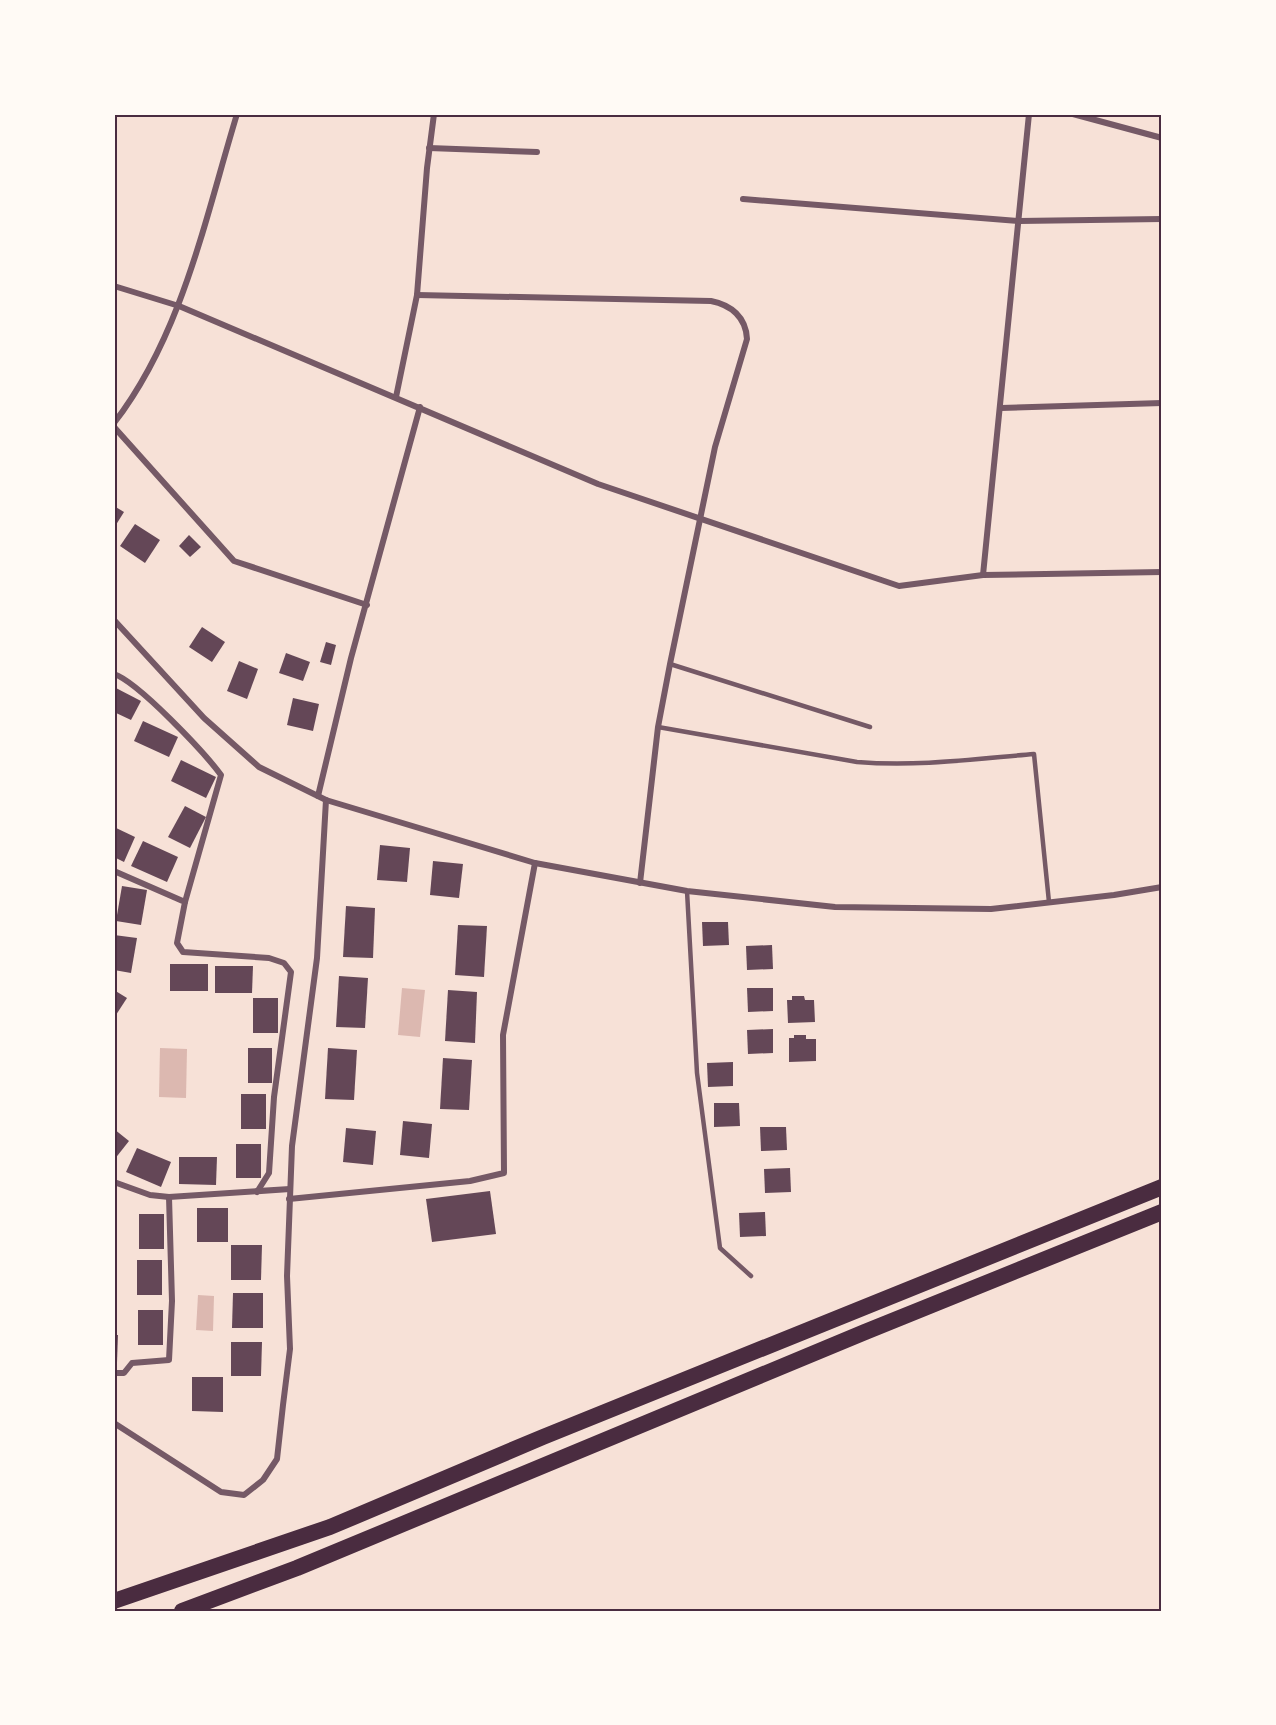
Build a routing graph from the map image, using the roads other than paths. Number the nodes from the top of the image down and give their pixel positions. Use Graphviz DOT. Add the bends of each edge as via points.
graph roads {
  1 [pos="237,114"];
  2 [pos="434,114"];
  3 [pos="1029,114"];
  4 [pos="1073,114"];
  5 [pos="1162,138"];
  6 [pos="429,148"];
  7 [pos="537,152"];
  8 [pos="743,199"];
  9 [pos="1162,219"];
  10 [pos="1018,221"];
  11 [pos="114,286"];
  12 [pos="417,295"];
  13 [pos="179,306"];
  14 [pos="396,397"];
  15 [pos="1162,403"];
  16 [pos="420,407"];
  17 [pos="1000,408"];
  18 [pos="114,425"];
  19 [pos="699,519"];
  20 [pos="1162,573"];
  21 [pos="983,575"];
  22 [pos="367,605"];
  23 [pos="114,620"];
  24 [pos="670,664"];
  25 [pos="114,674"];
  26 [pos="658,727"];
  27 [pos="870,727"];
  28 [pos="318,796"];
  29 [pos="326,800"];
  30 [pos="535,863"];
  31 [pos="114,871"];
  32 [pos="640,883"];
  33 [pos="1162,887"];
  34 [pos="687,891"];
  35 [pos="185,902"];
  36 [pos="1049,902"];
  37 [pos="114,1182"];
  38 [pos="1162,1187"];
  39 [pos="290,1190"];
  40 [pos="257,1192"];
  41 [pos="169,1197"];
  42 [pos="289,1199"];
  43 [pos="1162,1212"];
  44 [pos="751,1276"];
  45 [pos="114,1373"];
  46 [pos="114,1423"];
  47 [pos="114,1601"];
  48 [pos="182,1611"];
  1 -- 13 [label="street"];
  2 -- 6 [label="street"];
  3 -- 10 [label="street"];
  4 -- 5 [label="street"];
  6 -- 7 [label="street"];
  6 -- 12 [label="street"];
  8 -- 10 [label="street"];
  9 -- 10 [label="street"];
  10 -- 17 [label="street"];
  11 -- 13 [label="street"];
  12 -- 14 [label="street"];
  12 -- 19 [label="street" via="711,301 738,314 747,330 747,339 715,447"];
  13 -- 14 [label="street"];
  13 -- 18 [label="street" via="134,398"];
  14 -- 16 [label="street"];
  15 -- 17 [label="street"];
  16 -- 19 [label="street" via="598,484"];
  16 -- 22 [label="street"];
  17 -- 21 [label="street"];
  18 -- 22 [label="street" via="234,561"];
  19 -- 21 [label="street" via="899,586"];
  19 -- 24 [label="street"];
  20 -- 21 [label="street"];
  22 -- 28 [label="street"];
  23 -- 28 [label="street" via="204,718 259,767"];
  24 -- 26 [label="street"];
  24 -- 27 [label="lane"];
  25 -- 35 [label="street" via="126,678 143,693 221,775"];
  26 -- 32 [label="street"];
  26 -- 36 [label="lane" via="880,764 1034,754"];
  28 -- 29 [label="street"];
  29 -- 30 [label="street"];
  29 -- 39 [label="street" via="317,958 292,1146"];
  30 -- 32 [label="street"];
  30 -- 42 [label="street" via="503,1035 504,1173 470,1181"];
  31 -- 35 [label="street"];
  32 -- 34 [label="street"];
  33 -- 36 [label="street"];
  34 -- 36 [label="street" via="835,907 991,909"];
  34 -- 44 [label="lane" via="698,1073 720,1248"];
  35 -- 40 [label="street" via="177,943 183,952 269,958 284,963 291,972 274,1097 270,1173"];
  37 -- 41 [label="street" via="150,1195"];
  38 -- 47 [label="highway" via="330,1527"];
  39 -- 40 [label="street"];
  39 -- 42 [label="street"];
  40 -- 41 [label="street"];
  41 -- 45 [label="street" via="169,1360 132,1363 124,1373"];
  42 -- 46 [label="street" via="290,1349 277,1459 263,1480 244,1494 221,1492"];
  43 -- 48 [label="highway" via="297,1568"];
}
